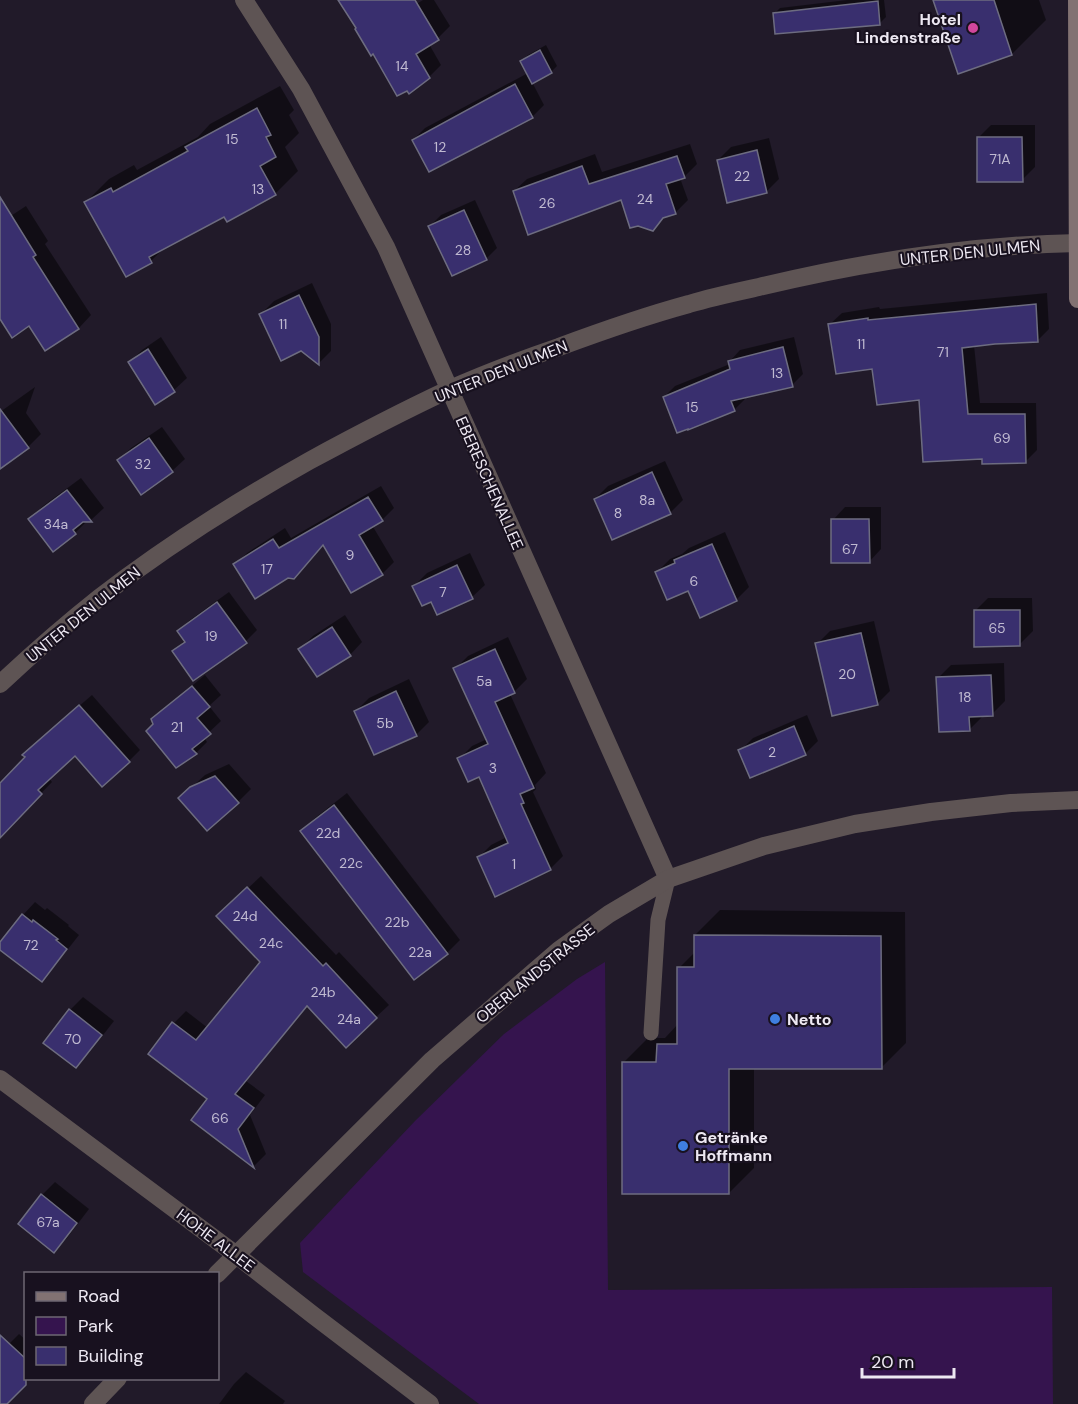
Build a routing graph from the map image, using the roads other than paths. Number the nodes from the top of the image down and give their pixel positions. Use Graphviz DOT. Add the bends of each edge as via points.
graph roads {
  1 [pos="244,0"];
  2 [pos="1077,0"];
  3 [pos="1078,243"];
  4 [pos="1078,298"];
  5 [pos="448,390"];
  6 [pos="0,684"];
  7 [pos="1078,800"];
  8 [pos="668,879"];
  9 [pos="651,1033"];
  10 [pos="0,1079"];
  11 [pos="235,1254"];
  12 [pos="219,1272"];
  13 [pos="116,1380"];
  14 [pos="93,1404"];
  15 [pos="430,1404"];
  1 -- 5 [label="street, EBERESCHENALLEE" via="301,89 380,237"];
  2 -- 3 [label="street"];
  3 -- 4 [label="street"];
  3 -- 5 [label="street, UNTER DEN ULMEN" via="936,254 857,266 690,303 518,361"];
  5 -- 6 [label="street, UNTER DEN ULMEN" via="361,432 194,531 98,599"];
  5 -- 8 [label="street, EBERESCHENALLEE"];
  7 -- 8 [label="street, OBERLANDSTRASSE" via="999,804 855,824 764,846"];
  8 -- 9 [label="lane" via="658,920"];
  8 -- 11 [label="street, OBERLANDSTRASSE" via="559,950 465,1030"];
  10 -- 11 [label="street, HOHE ALLEE"];
  11 -- 12 [label="street, OBERLANDSTRASSE"];
  11 -- 15 [label="street, HOHE ALLEE"];
  13 -- 14 [label="street"];
}
